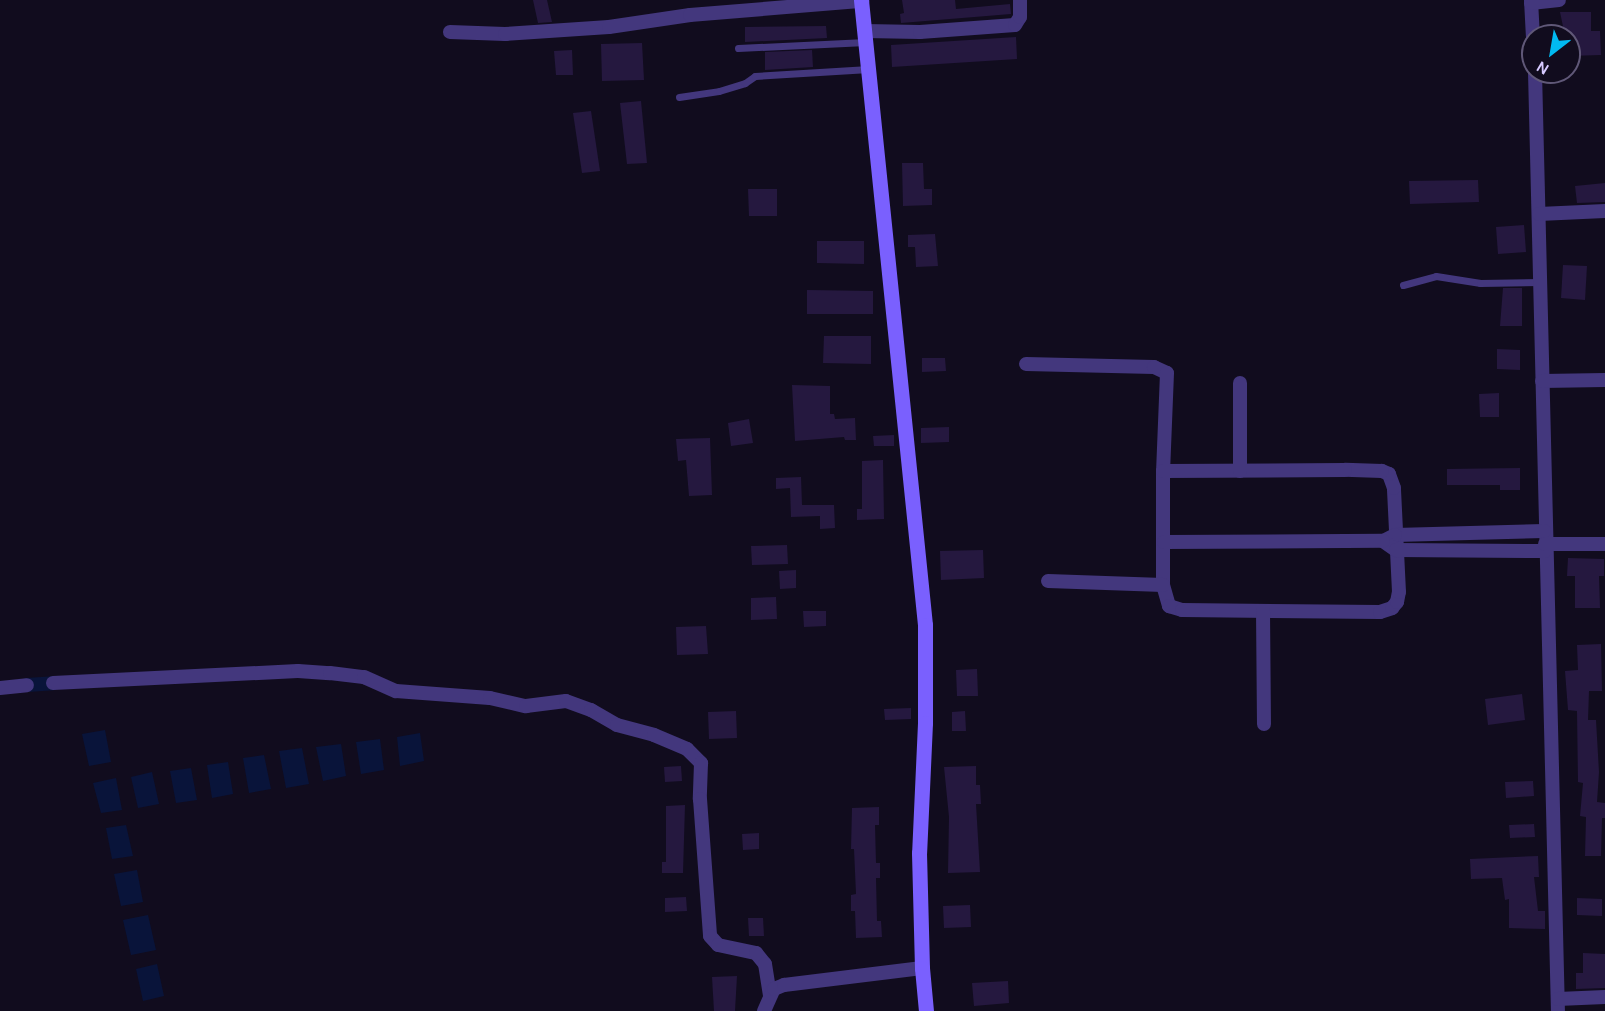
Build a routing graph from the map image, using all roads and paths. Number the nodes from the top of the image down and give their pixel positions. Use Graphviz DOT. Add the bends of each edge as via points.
graph roads {
  1 [pos="1020,0"];
  2 [pos="1559,0"];
  3 [pos="861,1"];
  4 [pos="1531,1"];
  5 [pos="1532,24"];
  6 [pos="450,32"];
  7 [pos="865,36"];
  8 [pos="738,48"];
  9 [pos="868,69"];
  10 [pos="1535,84"];
  11 [pos="679,97"];
  12 [pos="1605,211"];
  13 [pos="1539,214"];
  14 [pos="1540,282"];
  15 [pos="1403,285"];
  16 [pos="1026,364"];
  17 [pos="1605,380"];
  18 [pos="1542,381"];
  19 [pos="1240,383"];
  20 [pos="1163,471"];
  21 [pos="1240,471"];
  22 [pos="1164,542"];
  23 [pos="1392,542"];
  24 [pos="1545,542"];
  25 [pos="1605,544"];
  26 [pos="1048,581"];
  27 [pos="1163,585"];
  28 [pos="1263,611"];
  29 [pos="53,682"];
  30 [pos="27,685"];
  31 [pos="0,688"];
  32 [pos="1264,724"];
  33 [pos="922,968"];
  34 [pos="770,994"];
  35 [pos="1605,998"];
  36 [pos="1558,1005"];
  37 [pos="764,1011"];
  38 [pos="927,1011"];
  1 -- 7 [label="street" via="1020,16 1015,25"];
  2 -- 4 [label="street"];
  3 -- 6 [label="street" via="690,15 609,27 505,34"];
  3 -- 7 [label="street"];
  4 -- 5 [label="street"];
  7 -- 8 [label="lane"];
  7 -- 9 [label="street"];
  9 -- 11 [label="lane" via="755,75 745,83 719,91"];
  9 -- 33 [label="street" via="925,625 919,853"];
  10 -- 13 [label="street"];
  12 -- 13 [label="street"];
  13 -- 14 [label="street"];
  14 -- 15 [label="lane" via="1480,283 1436,276"];
  14 -- 18 [label="street"];
  16 -- 20 [label="street" via="1163,369 1168,377"];
  17 -- 18 [label="street"];
  18 -- 24 [label="street"];
  19 -- 21 [label="street"];
  20 -- 21 [label="street"];
  20 -- 22 [label="street"];
  21 -- 23 [label="street" via="1382,471 1392,479"];
  22 -- 23 [label="street"];
  22 -- 27 [label="street"];
  23 -- 24 [label="street"];
  23 -- 24 [label="street"];
  23 -- 28 [label="street" via="1399,592 1392,608 1380,612"];
  24 -- 25 [label="street"];
  24 -- 36 [label="street"];
  26 -- 27 [label="street"];
  27 -- 28 [label="street" via="1166,603 1173,609"];
  28 -- 32 [label="street"];
  29 -- 34 [label="street" via="298,671 363,676 396,691 490,698 526,706 566,701 687,749 700,763 710,936 718,945 756,953 765,964"];
  30 -- 31 [label="street"];
  33 -- 34 [label="street" via="784,985"];
  33 -- 38 [label="street"];
  34 -- 37 [label="street"];
  35 -- 36 [label="street"];
}
